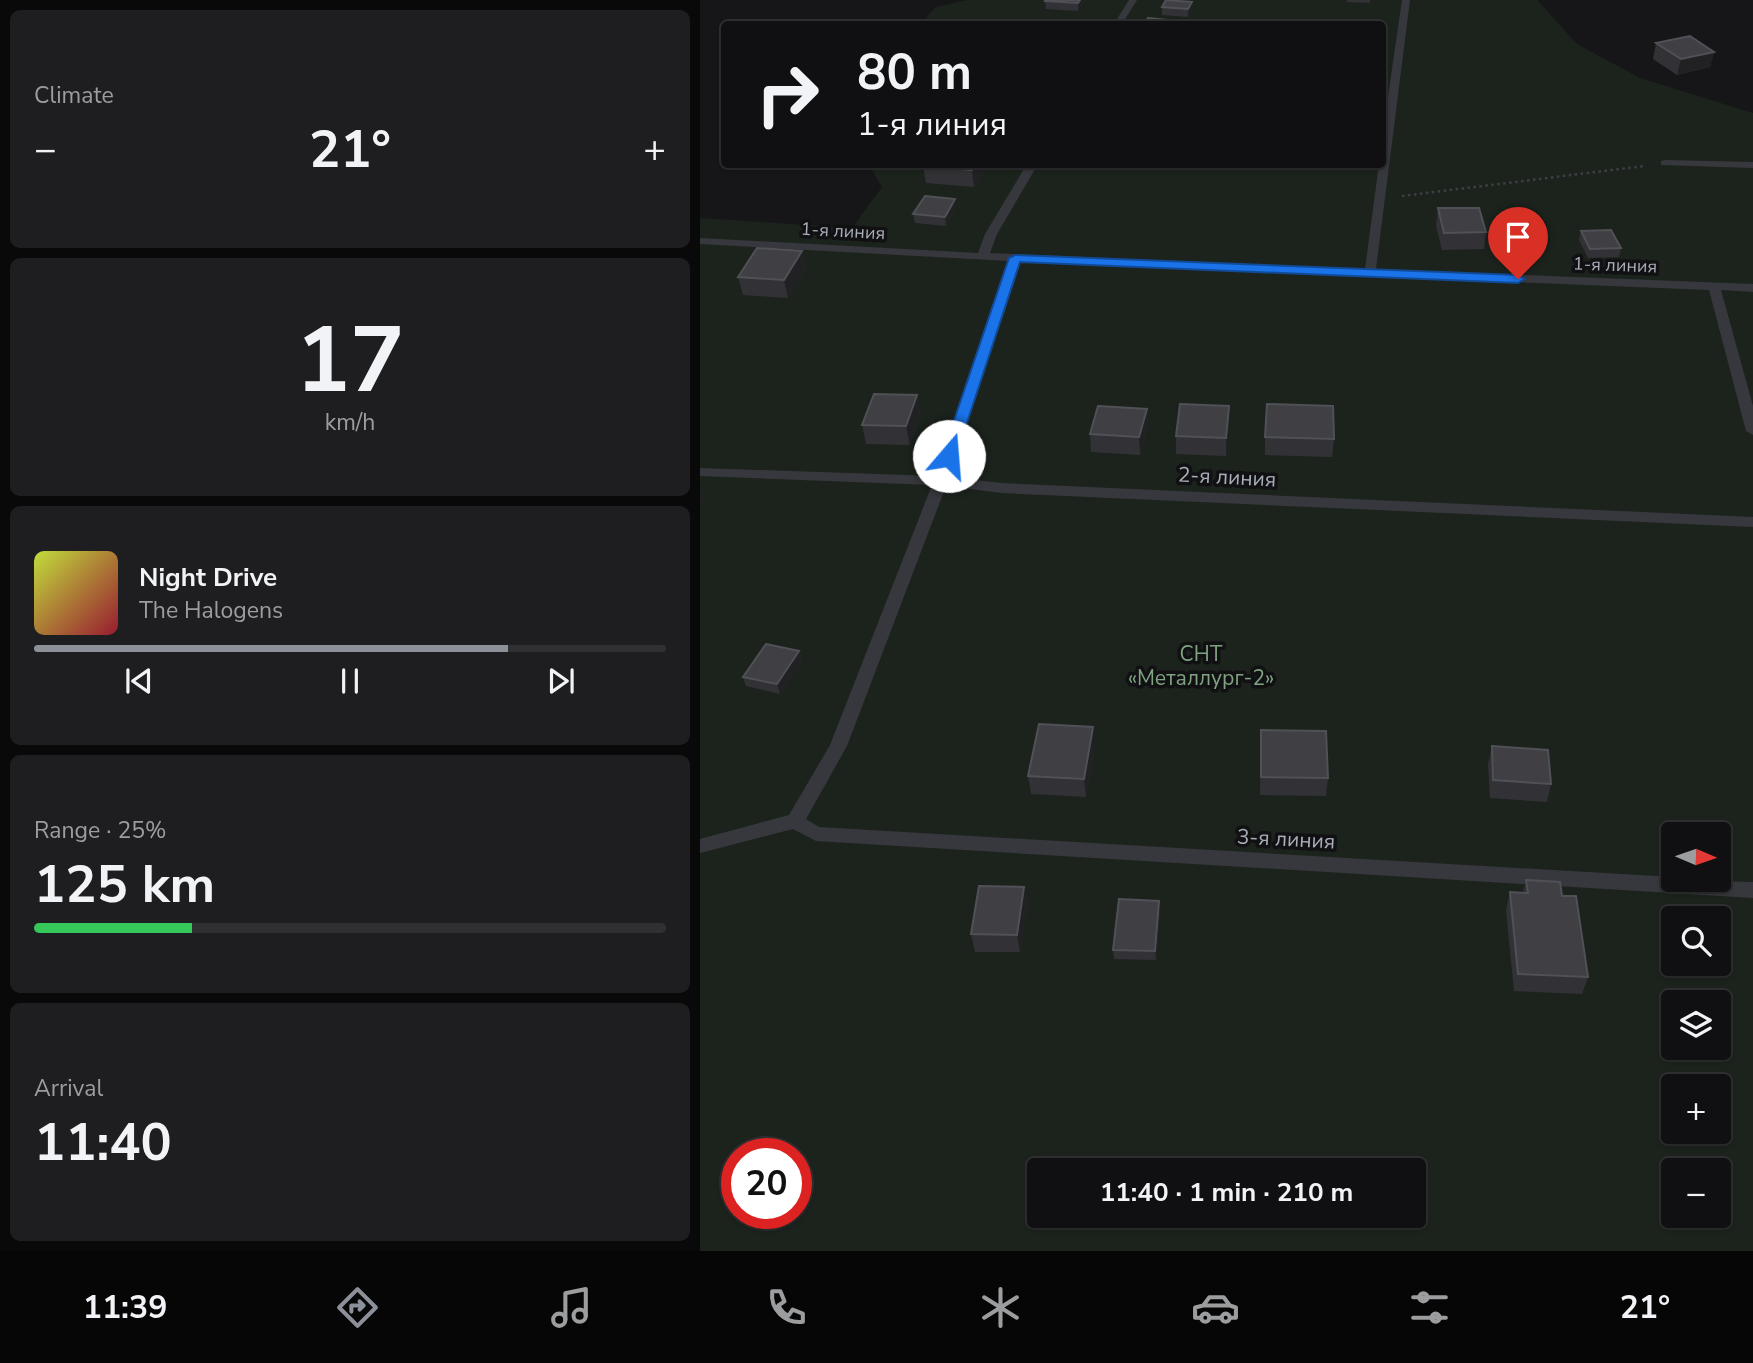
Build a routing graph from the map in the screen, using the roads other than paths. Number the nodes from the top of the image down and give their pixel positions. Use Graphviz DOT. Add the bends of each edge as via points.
graph roads {
  1 [pos="1133,0"];
  2 [pos="1406,0"];
  3 [pos="1120,21"];
  4 [pos="1386,153"];
  5 [pos="1665,163"];
  6 [pos="1753,165"];
  7 [pos="1031,168"];
  8 [pos="1384,168"];
  9 [pos="700,241"];
  10 [pos="983,256"];
  11 [pos="1015,258"];
  12 [pos="1370,272"];
  13 [pos="1714,286"];
  14 [pos="1753,288"];
  15 [pos="1753,430"];
  16 [pos="700,472"];
  17 [pos="941,481"];
  18 [pos="1753,522"];
  19 [pos="795,821"];
  20 [pos="700,846"];
  21 [pos="1753,890"];
  1 -- 3 [label="lane"];
  2 -- 4 [label="lane"];
  5 -- 6 [label="lane"];
  7 -- 10 [label="lane"];
  8 -- 12 [label="lane"];
  9 -- 10 [label="lane, 1-я линия"];
  10 -- 11 [label="lane, 1-я линия"];
  11 -- 12 [label="lane, 1-я линия"];
  11 -- 17 [label="lane"];
  12 -- 13 [label="lane, 1-я линия"];
  13 -- 14 [label="lane, 1-я линия"];
  13 -- 15 [label="lane"];
  16 -- 17 [label="lane, 2-я линия"];
  17 -- 18 [label="lane, 2-я линия" via="1002,488"];
  17 -- 19 [label="lane" via="838,746"];
  19 -- 20 [label="lane"];
  19 -- 21 [label="lane, 3-я линия" via="816,834"];
}
